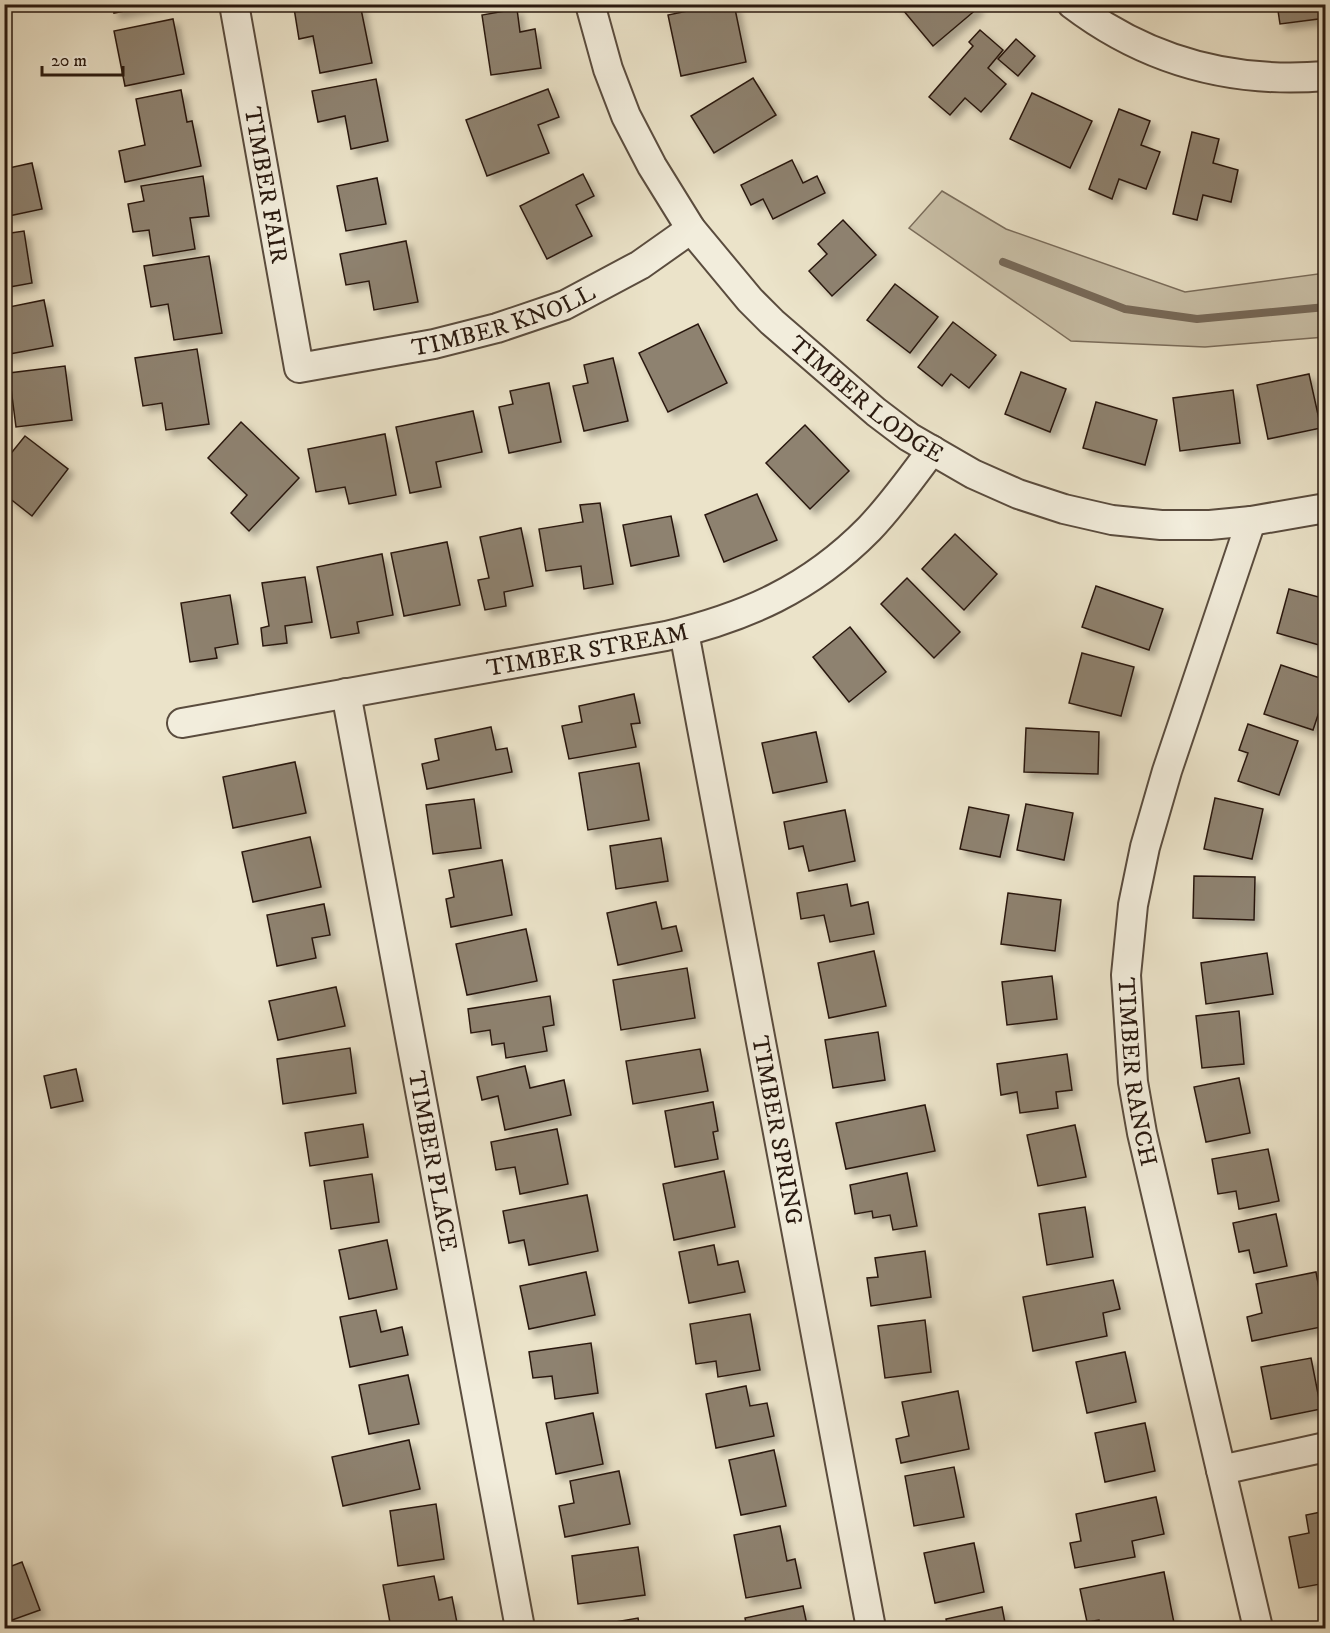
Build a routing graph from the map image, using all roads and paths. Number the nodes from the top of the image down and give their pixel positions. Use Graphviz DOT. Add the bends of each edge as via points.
graph roads {
  1 [pos="234,4"];
  2 [pos="590,4"];
  3 [pos="1072,4"];
  4 [pos="1326,76"];
  5 [pos="691,229"];
  6 [pos="299,368"];
  7 [pos="932,450"];
  8 [pos="1326,508"];
  9 [pos="1251,521"];
  10 [pos="684,632"];
  11 [pos="346,693"];
  12 [pos="182,723"];
  13 [pos="1326,1447"];
  14 [pos="1221,1470"];
  15 [pos="520,1629"];
  16 [pos="871,1629"];
  17 [pos="1258,1629"];
  1 -- 6 [label="street, TIMBER FAIR"];
  2 -- 5 [label="street, TIMBER LODGE" via="626,116"];
  3 -- 4 [label="street" via="1123,38 1185,63 1262,77"];
  5 -- 6 [label="street, TIMBER KNOLL" via="640,265 565,305 434,344"];
  5 -- 7 [label="street, TIMBER LODGE" via="772,322 876,412"];
  7 -- 9 [label="street, TIMBER LODGE" via="973,474 1064,510 1161,525"];
  7 -- 10 [label="street, TIMBER STREAM" via="869,528 841,555 776,598 740,615"];
  8 -- 9 [label="street, TIMBER LODGE"];
  9 -- 14 [label="street, TIMBER RANCH" via="1145,847 1133,904 1126,975 1133,1082 1142,1133"];
  10 -- 11 [label="street, TIMBER STREAM"];
  10 -- 16 [label="street, TIMBER SPRING"];
  11 -- 12 [label="street, TIMBER STREAM"];
  11 -- 15 [label="street, TIMBER PLACE"];
  13 -- 14 [label="street"];
  14 -- 17 [label="street, TIMBER RANCH"];
}
